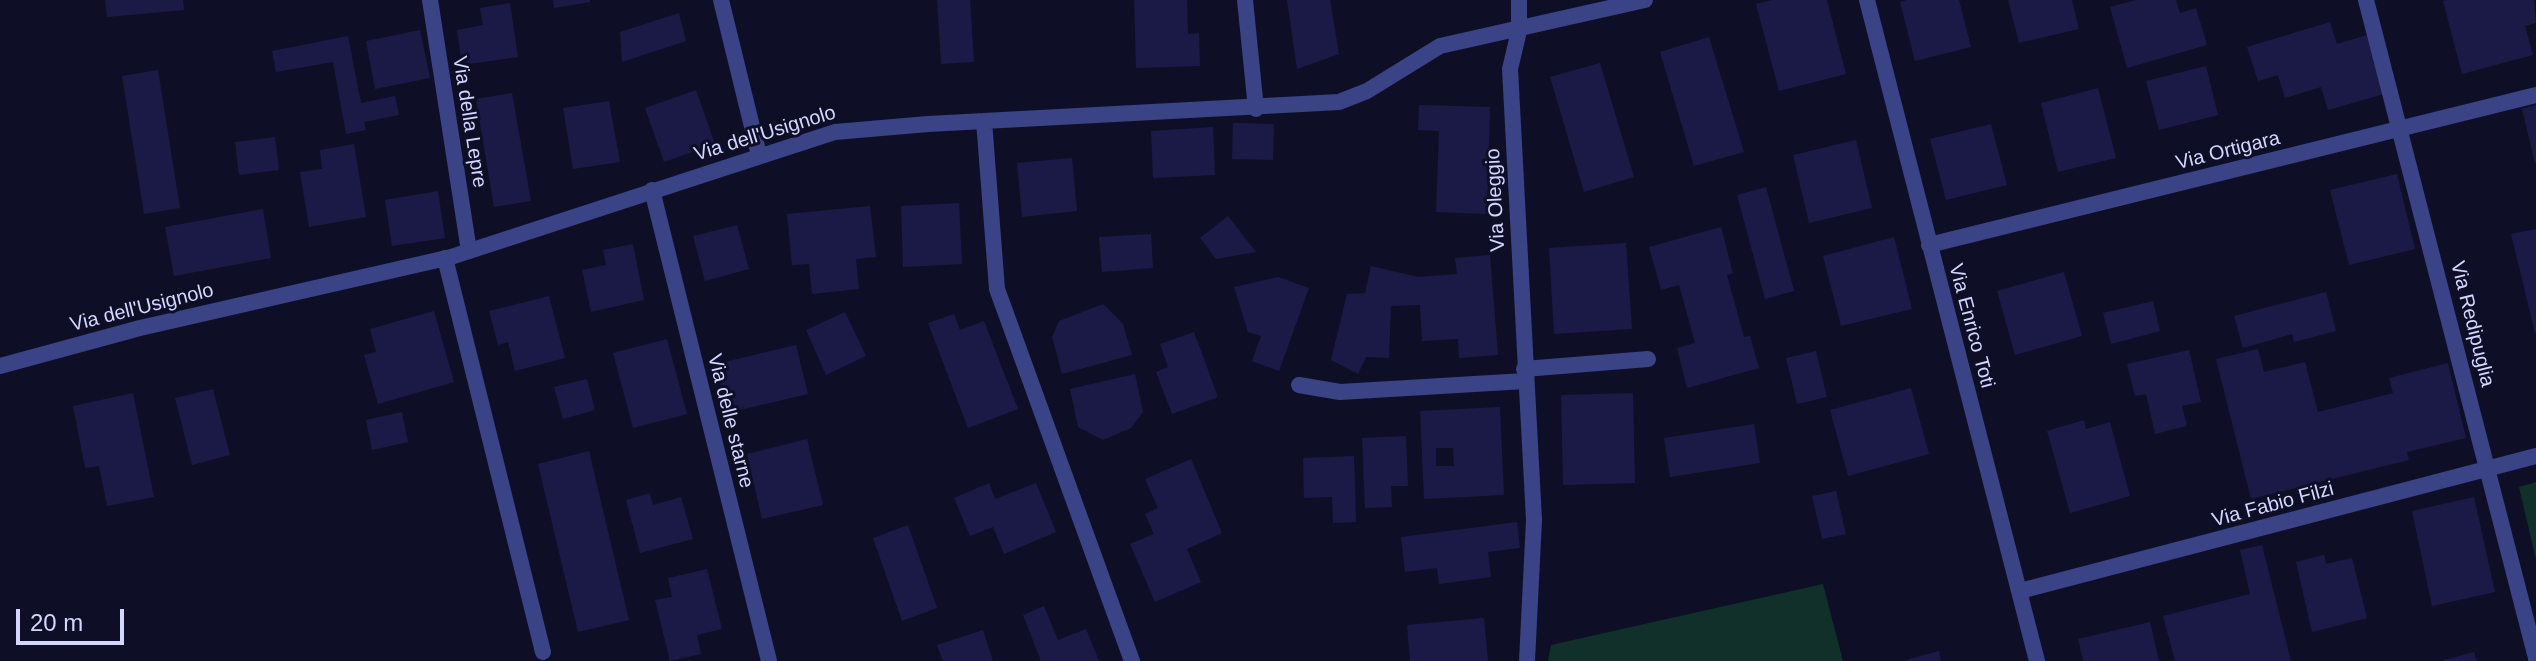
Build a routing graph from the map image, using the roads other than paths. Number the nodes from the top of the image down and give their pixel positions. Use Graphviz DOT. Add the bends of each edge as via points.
graph roads {
  1 [pos="430,0"];
  2 [pos="721,0"];
  3 [pos="1245,0"];
  4 [pos="1519,0"];
  5 [pos="1645,0"];
  6 [pos="1867,0"];
  7 [pos="2366,0"];
  8 [pos="1519,31"];
  9 [pos="2536,95"];
  10 [pos="1256,109"];
  11 [pos="984,121"];
  12 [pos="2402,129"];
  13 [pos="759,155"];
  14 [pos="652,190"];
  15 [pos="1929,245"];
  16 [pos="469,251"];
  17 [pos="445,258"];
  18 [pos="1648,359"];
  19 [pos="0,366"];
  20 [pos="1524,375"];
  21 [pos="1299,385"];
  22 [pos="2536,456"];
  23 [pos="2488,470"];
  24 [pos="2020,591"];
  25 [pos="543,652"];
  26 [pos="2536,658"];
  27 [pos="769,661"];
  28 [pos="1132,661"];
  29 [pos="1527,661"];
  30 [pos="2037,661"];
  1 -- 16 [label="street, Via della Lepre"];
  2 -- 13 [label="street"];
  3 -- 10 [label="street"];
  4 -- 8 [label="street"];
  5 -- 8 [label="street, Via dell'Usignolo"];
  6 -- 15 [label="street, Via Enrico Toti"];
  7 -- 12 [label="street, Via Redipuglia"];
  8 -- 10 [label="street, Via dell'Usignolo" via="1440,46 1352,98"];
  8 -- 20 [label="street, Via Oleggio" via="1510,69"];
  9 -- 12 [label="street, Via Ortigara"];
  10 -- 11 [label="street, Via dell'Usignolo"];
  11 -- 13 [label="street, Via dell'Usignolo" via="853,129"];
  11 -- 28 [label="street" via="997,289"];
  12 -- 15 [label="street, Via Ortigara"];
  12 -- 23 [label="street, Via Redipuglia"];
  13 -- 14 [label="street, Via dell'Usignolo"];
  14 -- 16 [label="street, Via dell'Usignolo"];
  14 -- 27 [label="street, Via delle starne"];
  15 -- 24 [label="street, Via Enrico Toti"];
  16 -- 17 [label="street, Via dell'Usignolo"];
  17 -- 19 [label="street, Via dell'Usignolo"];
  17 -- 25 [label="street"];
  18 -- 20 [label="street"];
  20 -- 21 [label="street" via="1340,392"];
  20 -- 29 [label="street, Via Oleggio" via="1534,520"];
  22 -- 23 [label="street, Via Fabio Filzi"];
  23 -- 24 [label="street, Via Fabio Filzi"];
  23 -- 26 [label="street, Via Redipuglia"];
  24 -- 30 [label="street, Via Enrico Toti"];
}
